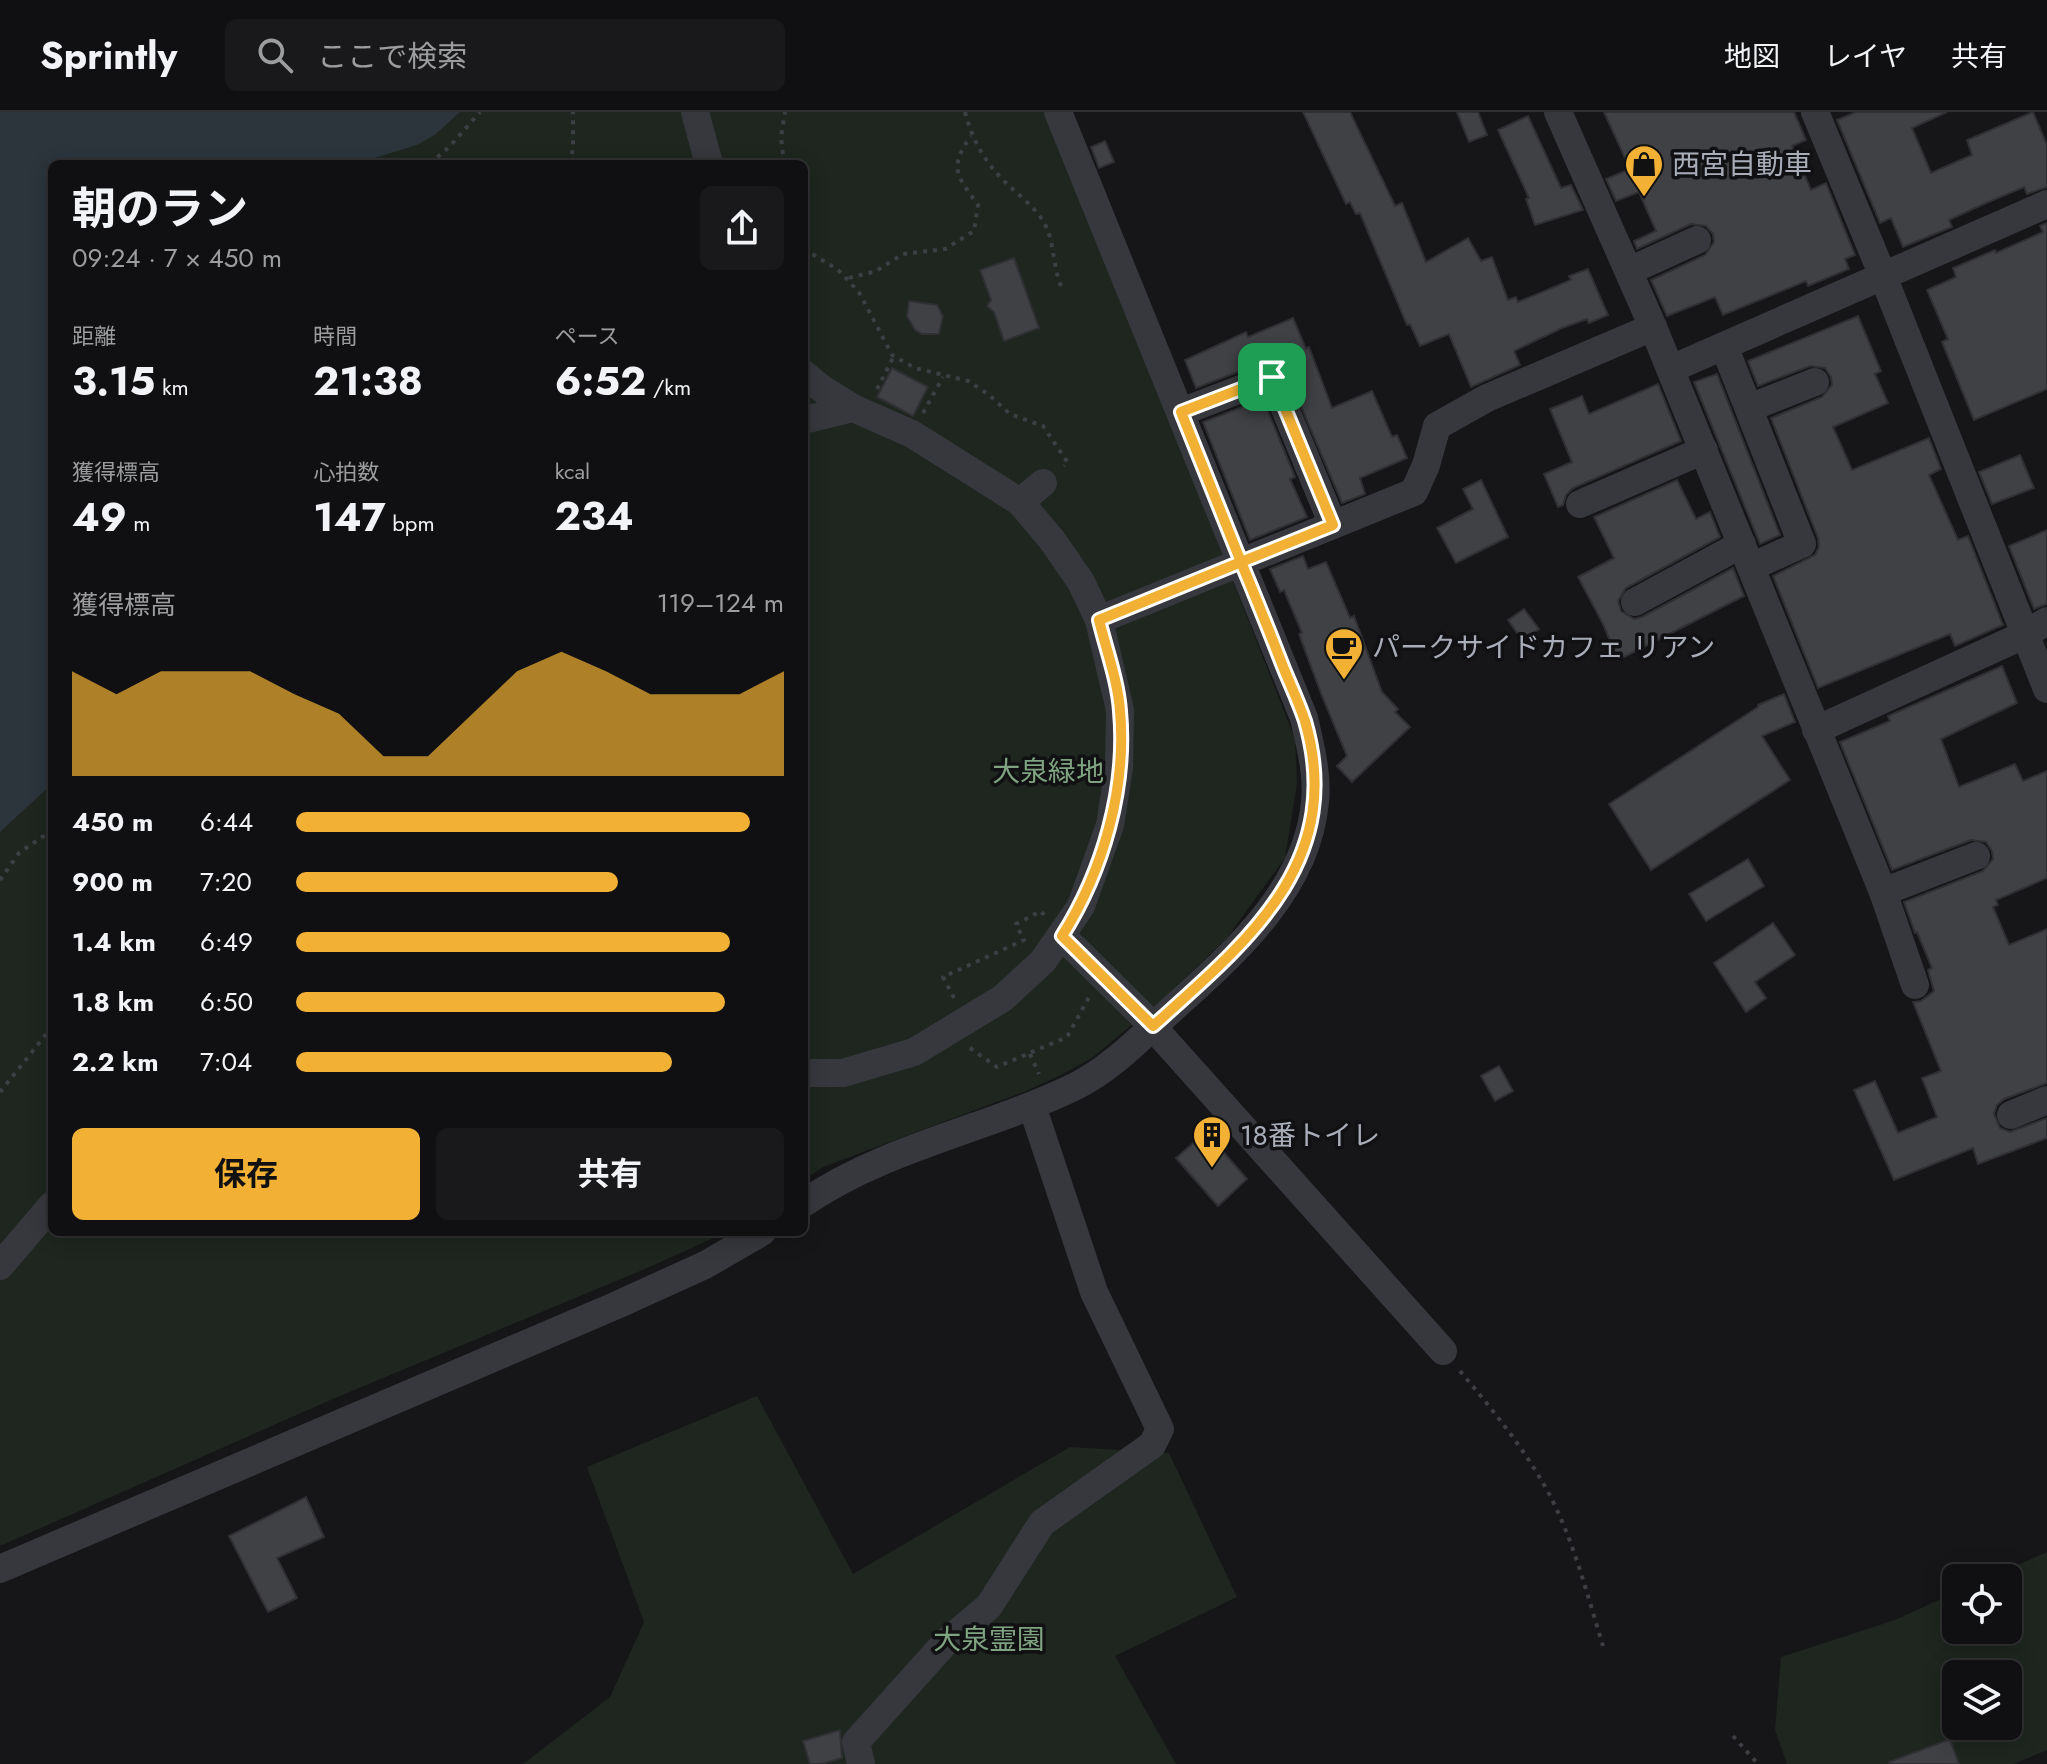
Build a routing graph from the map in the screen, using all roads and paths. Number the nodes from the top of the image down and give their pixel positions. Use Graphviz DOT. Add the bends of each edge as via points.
graph roads {
  1 [pos="480,112"];
  2 [pos="573,112"];
  3 [pos="695,112"];
  4 [pos="785,112"];
  5 [pos="965,112"];
  6 [pos="1058,112"];
  7 [pos="1558,112"];
  8 [pos="1815,112"];
  9 [pos="971,136"];
  10 [pos="434,160"];
  11 [pos="571,160"];
  12 [pos="708,160"];
  13 [pos="784,160"];
  14 [pos="2047,204"];
  15 [pos="1697,240"];
  16 [pos="808,251"];
  17 [pos="1629,271"];
  18 [pos="1883,276"];
  19 [pos="847,279"];
  20 [pos="1061,286"];
  21 [pos="1653,327"];
  22 [pos="1724,346"];
  23 [pos="894,356"];
  24 [pos="1671,369"];
  25 [pos="808,377"];
  26 [pos="943,377"];
  27 [pos="1815,382"];
  28 [pos="1749,408"];
  29 [pos="859,411"];
  30 [pos="1181,412"];
  31 [pos="808,419"];
  32 [pos="912,434"];
  33 [pos="1704,450"];
  34 [pos="1043,483"];
  35 [pos="1020,502"];
  36 [pos="1580,504"];
  37 [pos="1333,525"];
  38 [pos="1746,555"];
  39 [pos="1241,562"];
  40 [pos="1635,602"];
  41 [pos="1099,620"];
  42 [pos="2036,628"];
  43 [pos="2047,689"];
  44 [pos="1816,730"];
  45 [pos="48,833"];
  46 [pos="1976,856"];
  47 [pos="0,880"];
  48 [pos="1883,892"];
  49 [pos="1062,936"];
  50 [pos="1915,985"];
  51 [pos="1153,1026"];
  52 [pos="48,1032"];
  53 [pos="808,1073"];
  54 [pos="0,1092"];
  55 [pos="2047,1100"];
  56 [pos="1032,1106"];
  57 [pos="2011,1115"];
  58 [pos="808,1200"];
  59 [pos="48,1210"];
  60 [pos="755,1236"];
  61 [pos="0,1266"];
  62 [pos="1443,1351"];
  63 [pos="0,1569"];
  64 [pos="1603,1646"];
  65 [pos="1733,1736"];
  66 [pos="861,1764"];
  67 [pos="1758,1764"];
  1 -- 10 [label="path"];
  2 -- 11 [label="path"];
  3 -- 12 [label="street"];
  4 -- 13 [label="path"];
  5 -- 9 [label="path"];
  6 -- 30 [label="street"];
  7 -- 17 [label="street"];
  8 -- 18 [label="street"];
  9 -- 19 [label="path" via="957,167 960,181 978,205 974,231 945,249 903,254 876,271"];
  9 -- 20 [label="path" via="1002,179 1044,222"];
  14 -- 18 [label="street"];
  15 -- 17 [label="street"];
  16 -- 19 [label="path"];
  17 -- 21 [label="street"];
  18 -- 22 [label="street"];
  18 -- 42 [label="street"];
  19 -- 23 [label="path"];
  21 -- 24 [label="street"];
  21 -- 37 [label="street" via="1487,398 1437,426 1414,492"];
  22 -- 24 [label="street"];
  22 -- 28 [label="street"];
  23 -- 26 [label="path"];
  23 -- 29 [label="path"];
  24 -- 33 [label="street"];
  25 -- 29 [label="street"];
  26 -- 32 [label="path"];
  26 -- 34 [label="path" via="968,381 1010,414 1043,426 1068,463"];
  27 -- 28 [label="street"];
  28 -- 38 [label="street" via="1802,544"];
  29 -- 31 [label="street"];
  29 -- 32 [label="street"];
  30 -- 37 [label="street" via="1272,377"];
  30 -- 39 [label="street"];
  32 -- 35 [label="street"];
  33 -- 36 [label="street"];
  33 -- 38 [label="street"];
  34 -- 35 [label="street"];
  35 -- 41 [label="street" via="1081,582"];
  37 -- 39 [label="street"];
  38 -- 40 [label="street"];
  38 -- 44 [label="street"];
  39 -- 41 [label="street"];
  39 -- 51 [label="street" via="1304,718 1312,753 1311,823 1295,869 1261,923"];
  41 -- 49 [label="street" via="1120,710 1119,768 1110,825 1081,906"];
  42 -- 43 [label="street"];
  42 -- 44 [label="street"];
  44 -- 48 [label="street"];
  45 -- 47 [label="path" via="19,853"];
  46 -- 48 [label="street"];
  48 -- 50 [label="street"];
  49 -- 51 [label="street"];
  49 -- 53 [label="street" via="1003,998 914,1052 843,1073"];
  51 -- 56 [label="street" via="1081,1084"];
  51 -- 62 [label="street"];
  52 -- 54 [label="path"];
  55 -- 57 [label="street"];
  56 -- 58 [label="street" via="902,1154"];
  56 -- 66 [label="street" via="1094,1292 1160,1429 1152,1445 1042,1523 989,1606 945,1643 856,1742"];
  59 -- 61 [label="street"];
  60 -- 63 [label="street" via="617,1305"];
  62 -- 64 [label="path" via="1507,1428 1548,1492"];
  65 -- 67 [label="path"];
}
